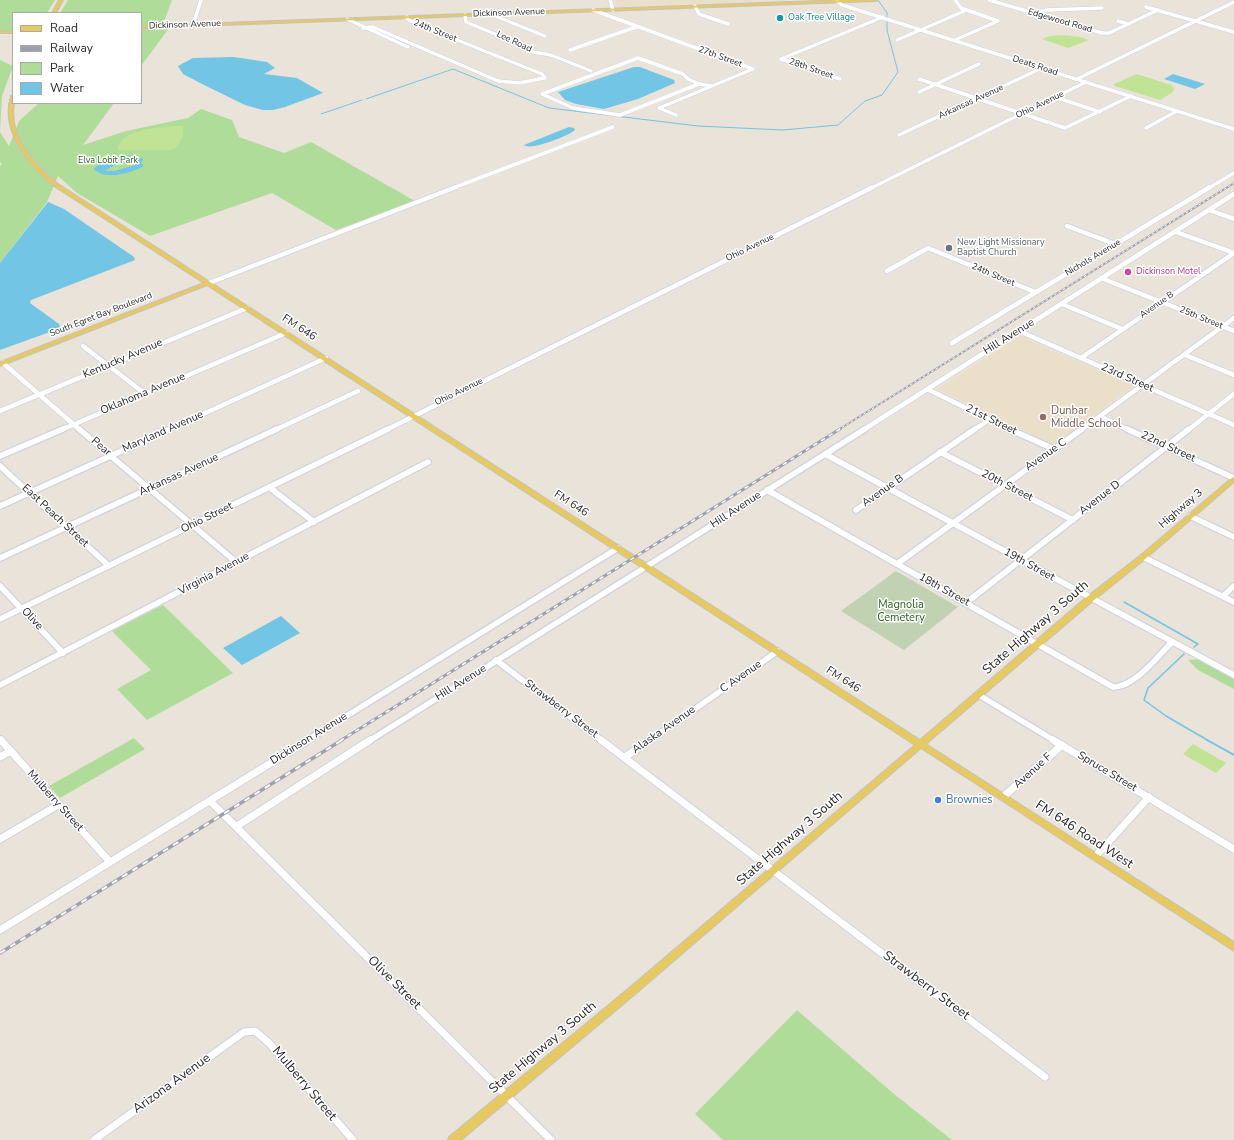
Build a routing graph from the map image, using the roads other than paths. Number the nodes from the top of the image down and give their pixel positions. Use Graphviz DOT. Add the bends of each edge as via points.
graph roads {
  1 [pos="61,0"];
  2 [pos="201,0"];
  3 [pos="610,0"];
  4 [pos="864,0"];
  5 [pos="876,0"];
  6 [pos="955,0"];
  7 [pos="991,0"];
  8 [pos="793,1"];
  9 [pos="837,1"];
  10 [pos="1234,2"];
  11 [pos="695,6"];
  12 [pos="1146,7"];
  13 [pos="1102,8"];
  14 [pos="593,10"];
  15 [pos="613,10"];
  16 [pos="967,10"];
  17 [pos="1158,10"];
  18 [pos="55,12"];
  19 [pos="490,14"];
  20 [pos="1034,14"];
  21 [pos="465,15"];
  22 [pos="407,17"];
  23 [pos="883,17"];
  24 [pos="347,19"];
  25 [pos="1118,21"];
  26 [pos="1195,21"];
  27 [pos="728,24"];
  28 [pos="1128,24"];
  29 [pos="193,25"];
  30 [pos="142,27"];
  31 [pos="637,27"];
  32 [pos="363,28"];
  33 [pos="920,29"];
  34 [pos="0,32"];
  35 [pos="12,32"];
  36 [pos="1234,32"];
  37 [pos="545,36"];
  38 [pos="897,40"];
  39 [pos="954,40"];
  40 [pos="408,47"];
  41 [pos="570,50"];
  42 [pos="979,64"];
  43 [pos="1042,68"];
  44 [pos="591,71"];
  45 [pos="840,79"];
  46 [pos="919,79"];
  47 [pos="1086,82"];
  48 [pos="699,84"];
  49 [pos="935,84"];
  50 [pos="712,86"];
  51 [pos="919,92"];
  52 [pos="1130,96"];
  53 [pos="1055,97"];
  54 [pos="977,99"];
  55 [pos="12,104"];
  56 [pos="1177,111"];
  57 [pos="1100,112"];
  58 [pos="1021,114"];
  59 [pos="676,115"];
  60 [pos="613,128"];
  61 [pos="1146,128"];
  62 [pos="1234,129"];
  63 [pos="899,135"];
  64 [pos="1234,172"];
  65 [pos="1234,194"];
  66 [pos="1209,210"];
  67 [pos="1234,219"];
  68 [pos="1067,226"];
  69 [pos="1176,232"];
  70 [pos="1115,244"];
  71 [pos="1234,253"];
  72 [pos="887,271"];
  73 [pos="1101,278"];
  74 [pos="209,284"];
  75 [pos="1035,292"];
  76 [pos="1161,302"];
  77 [pos="1062,304"];
  78 [pos="247,308"];
  79 [pos="1234,318"];
  80 [pos="1223,327"];
  81 [pos="1122,329"];
  82 [pos="1019,331"];
  83 [pos="1234,331"];
  84 [pos="286,333"];
  85 [pos="952,343"];
  86 [pos="83,346"];
  87 [pos="1185,355"];
  88 [pos="326,358"];
  89 [pos="1081,358"];
  90 [pos="1,363"];
  91 [pos="108,365"];
  92 [pos="1234,375"];
  93 [pos="1143,385"];
  94 [pos="928,389"];
  95 [pos="358,391"];
  96 [pos="144,393"];
  97 [pos="1234,394"];
  98 [pos="38,395"];
  99 [pos="0,411"];
  100 [pos="1208,414"];
  101 [pos="414,416"];
  102 [pos="1102,417"];
  103 [pos="990,420"];
  104 [pos="73,424"];
  105 [pos="1234,425"];
  106 [pos="1166,446"];
  107 [pos="1054,449"];
  108 [pos="940,452"];
  109 [pos="825,454"];
  110 [pos="111,455"];
  111 [pos="0,456"];
  112 [pos="428,462"];
  113 [pos="0,466"];
  114 [pos="1234,478"];
  115 [pos="1004,485"];
  116 [pos="886,487"];
  117 [pos="269,488"];
  118 [pos="150,489"];
  119 [pos="767,490"];
  120 [pos="29,492"];
  121 [pos="0,506"];
  122 [pos="856,510"];
  123 [pos="1190,516"];
  124 [pos="1073,520"];
  125 [pos="314,522"];
  126 [pos="836,522"];
  127 [pos="951,523"];
  128 [pos="193,525"];
  129 [pos="830,526"];
  130 [pos="67,528"];
  131 [pos="1234,537"];
  132 [pos="618,548"];
  133 [pos="1143,557"];
  134 [pos="0,558"];
  135 [pos="1021,560"];
  136 [pos="236,562"];
  137 [pos="897,564"];
  138 [pos="109,566"];
  139 [pos="647,567"];
  140 [pos="0,586"];
  141 [pos="1234,586"];
  142 [pos="1223,596"];
  143 [pos="1090,598"];
  144 [pos="967,602"];
  145 [pos="1234,602"];
  146 [pos="22,608"];
  147 [pos="0,619"];
  148 [pos="1172,642"];
  149 [pos="1038,645"];
  150 [pos="778,651"];
  151 [pos="63,653"];
  152 [pos="496,660"];
  153 [pos="1234,675"];
  154 [pos="0,685"];
  155 [pos="979,695"];
  156 [pos="703,703"];
  157 [pos="0,739"];
  158 [pos="921,744"];
  159 [pos="1062,745"];
  160 [pos="11,751"];
  161 [pos="0,757"];
  162 [pos="626,757"];
  163 [pos="1003,797"];
  164 [pos="1149,797"];
  165 [pos="210,801"];
  166 [pos="58,805"];
  167 [pos="237,826"];
  168 [pos="0,839"];
  169 [pos="1234,849"];
  170 [pos="1095,857"];
  171 [pos="110,862"];
  172 [pos="772,871"];
  173 [pos="0,930"];
  174 [pos="1234,947"];
  175 [pos="252,1032"];
  176 [pos="1045,1077"];
  177 [pos="507,1095"];
  178 [pos="94,1140"];
  179 [pos="353,1140"];
  180 [pos="453,1140"];
  181 [pos="551,1140"];
  1 -- 18 [label="main road"];
  2 -- 29 [label="street"];
  3 -- 15 [label="street"];
  4 -- 5 [label="main road, Dickinson Avenue"];
  4 -- 9 [label="main road, Dickinson Avenue"];
  6 -- 16 [label="street" via="959,7"];
  7 -- 20 [label="street, Edgewood Road"];
  8 -- 9 [label="main road, Dickinson Avenue"];
  8 -- 11 [label="main road, Dickinson Avenue"];
  9 -- 23 [label="street, Deats Road"];
  10 -- 26 [label="street"];
  11 -- 15 [label="main road, Dickinson Avenue"];
  11 -- 27 [label="street" via="699,14"];
  12 -- 17 [label="street"];
  13 -- 20 [label="street" via="1047,10"];
  14 -- 15 [label="main road, Dickinson Avenue"];
  14 -- 19 [label="main road, Dickinson Avenue"];
  14 -- 31 [label="street, 27th Street"];
  16 -- 33 [label="street"];
  16 -- 39 [label="street" via="998,21"];
  17 -- 26 [label="street"];
  17 -- 28 [label="street"];
  19 -- 21 [label="main road, Dickinson Avenue"];
  19 -- 37 [label="street"];
  20 -- 28 [label="street, Edgewood Road" via="1104,33"];
  21 -- 22 [label="main road, Dickinson Avenue"];
  21 -- 44 [label="street, Lee Road" via="466,22 528,50 550,55"];
  22 -- 24 [label="main road, Dickinson Avenue"];
  22 -- 32 [label="street, 24th Street" via="408,20 542,74 545,78 519,83 498,81 373,27"];
  23 -- 33 [label="street, Deats Road"];
  23 -- 45 [label="street, 28th Street" via="781,59"];
  24 -- 29 [label="main road, Dickinson Avenue"];
  24 -- 32 [label="street"];
  25 -- 28 [label="street"];
  26 -- 36 [label="street"];
  26 -- 47 [label="street" via="1077,79"];
  29 -- 30 [label="main road, Dickinson Avenue"];
  31 -- 41 [label="street"];
  31 -- 50 [label="street, 27th Street" via="753,69"];
  32 -- 40 [label="street"];
  33 -- 38 [label="street"];
  33 -- 39 [label="street, Deats Road"];
  34 -- 35 [label="main road"];
  39 -- 43 [label="street, Deats Road"];
  42 -- 49 [label="street"];
  43 -- 47 [label="street, Deats Road"];
  43 -- 54 [label="street, Arkansas Avenue"];
  46 -- 49 [label="street"];
  47 -- 52 [label="street, Deats Road"];
  47 -- 53 [label="street, Ohio Avenue"];
  48 -- 48 [label="street" via="620,115 573,108 542,94 638,58 683,74"];
  48 -- 50 [label="street"];
  49 -- 51 [label="street"];
  49 -- 54 [label="street"];
  50 -- 59 [label="street, 27th Street" via="659,108"];
  52 -- 56 [label="street, Deats Road"];
  52 -- 57 [label="street"];
  53 -- 57 [label="street"];
  53 -- 58 [label="street, Ohio Avenue"];
  54 -- 58 [label="street"];
  54 -- 63 [label="street, Arkansas Avenue"];
  55 -- 74 [label="main road, FM 646" via="11,118 16,136 38,170 56,185"];
  56 -- 61 [label="street"];
  56 -- 62 [label="street, Deats Road"];
  57 -- 58 [label="street" via="1062,128"];
  58 -- 101 [label="street, Ohio Avenue"];
  60 -- 74 [label="street"];
  64 -- 70 [label="street, Nichols Avenue"];
  65 -- 66 [label="street, Hill Avenue"];
  66 -- 67 [label="street"];
  66 -- 69 [label="street, Hill Avenue"];
  68 -- 70 [label="street"];
  69 -- 71 [label="street"];
  69 -- 73 [label="street, Hill Avenue"];
  70 -- 75 [label="street, Nichols Avenue"];
  71 -- 76 [label="street, Avenue B"];
  72 -- 75 [label="street, 24th Street" via="928,248"];
  73 -- 76 [label="street, 25th Street"];
  73 -- 77 [label="street, Hill Avenue"];
  74 -- 78 [label="main road, FM 646 / FM 646"];
  74 -- 90 [label="main road, South Egret Bay Boulevard"];
  75 -- 85 [label="street, Nichols Avenue"];
  76 -- 80 [label="street, 25th Street"];
  76 -- 81 [label="street, Avenue B"];
  77 -- 81 [label="street"];
  77 -- 82 [label="street, Hill Avenue"];
  78 -- 84 [label="main road, FM 646 / FM 646"];
  78 -- 91 [label="street, Kentucky Avenue"];
  79 -- 80 [label="street, Avenue C"];
  80 -- 83 [label="street, 25th Street"];
  80 -- 87 [label="street, Avenue C"];
  81 -- 89 [label="street, Avenue B"];
  82 -- 89 [label="street, 23rd Street"];
  82 -- 94 [label="street, Hill Avenue"];
  84 -- 88 [label="main road, FM 646 / FM 646"];
  84 -- 96 [label="street, Oklahoma Avenue"];
  86 -- 91 [label="street"];
  87 -- 92 [label="street"];
  87 -- 93 [label="street, Avenue C"];
  88 -- 101 [label="main road, FM 646 / FM 646"];
  88 -- 110 [label="street, Maryland Avenue"];
  89 -- 93 [label="street, 23rd Street"];
  90 -- 98 [label="street, Pear"];
  91 -- 96 [label="street"];
  91 -- 98 [label="street, Kentucky Avenue"];
  93 -- 100 [label="street, 23rd Street"];
  93 -- 102 [label="street, Avenue C"];
  94 -- 103 [label="street, 21st Street"];
  94 -- 109 [label="street, Hill Avenue"];
  95 -- 118 [label="street, Arkansas Avenue"];
  96 -- 104 [label="street, Oklahoma Avenue"];
  97 -- 100 [label="street, Avenue D"];
  98 -- 99 [label="street, Kentucky Avenue"];
  98 -- 104 [label="street, Pear"];
  100 -- 105 [label="street, 23rd Street"];
  100 -- 106 [label="street, Avenue D"];
  101 -- 117 [label="street, Ohio Street"];
  101 -- 132 [label="main road, FM 646 / FM 646"];
  102 -- 106 [label="street, 22nd Street"];
  102 -- 107 [label="street, Avenue C"];
  103 -- 107 [label="street, 21st Street"];
  103 -- 108 [label="street, Avenue B"];
  104 -- 110 [label="street, Pear"];
  104 -- 111 [label="street, Oklahoma Avenue"];
  106 -- 114 [label="street, 22nd Street"];
  106 -- 124 [label="street, Avenue D"];
  107 -- 115 [label="street, Avenue C"];
  108 -- 115 [label="street, 20th Street"];
  108 -- 116 [label="street, Avenue B"];
  109 -- 116 [label="street, 19th Street"];
  109 -- 119 [label="street, Hill Avenue"];
  110 -- 118 [label="street, Pear"];
  110 -- 120 [label="street, Maryland Avenue"];
  112 -- 125 [label="street, Virginia Avenue"];
  113 -- 120 [label="street, East Peach Street"];
  114 -- 123 [label="main road, Highway 3"];
  115 -- 124 [label="street, 20th Street"];
  115 -- 127 [label="street, Avenue C"];
  116 -- 122 [label="street, Avenue B"];
  116 -- 127 [label="street, 19th Street"];
  117 -- 125 [label="street"];
  117 -- 128 [label="street, Ohio Street"];
  118 -- 128 [label="street, Pear"];
  118 -- 130 [label="street, Arkansas Avenue"];
  119 -- 129 [label="street, 18th Street"];
  119 -- 139 [label="street, Hill Avenue"];
  120 -- 121 [label="street, Maryland Avenue"];
  120 -- 130 [label="street, East Peach Street"];
  123 -- 131 [label="street"];
  123 -- 133 [label="main road, Highway 3"];
  124 -- 135 [label="street, Avenue D"];
  125 -- 136 [label="street, Virginia Avenue"];
  126 -- 129 [label="street"];
  127 -- 135 [label="street, 19th Street"];
  127 -- 137 [label="street, Avenue C"];
  128 -- 136 [label="street, Pear"];
  128 -- 138 [label="street, Ohio Street"];
  129 -- 137 [label="street, 18th Street"];
  130 -- 134 [label="street, Arkansas Avenue"];
  130 -- 138 [label="street, East Peach Street"];
  132 -- 139 [label="main road, FM 646 / FM 646"];
  132 -- 165 [label="street, Dickinson Avenue"];
  133 -- 142 [label="street"];
  133 -- 143 [label="main road, State Highway 3 South"];
  135 -- 143 [label="street, 19th Street"];
  135 -- 144 [label="street, Avenue D"];
  136 -- 151 [label="street, Virginia Avenue"];
  137 -- 144 [label="street, 18th Street"];
  138 -- 146 [label="street, Ohio Street"];
  139 -- 150 [label="main road, FM 646 / FM 646"];
  139 -- 152 [label="street, Hill Avenue"];
  140 -- 146 [label="street, Olive"];
  141 -- 142 [label="street"];
  142 -- 145 [label="street"];
  143 -- 148 [label="street, 19th Street"];
  143 -- 149 [label="main road, State Highway 3 South"];
  144 -- 149 [label="street, 18th Street"];
  146 -- 147 [label="street, Ohio Street"];
  146 -- 151 [label="street, Olive"];
  148 -- 149 [label="street, 18th Street" via="1133,681 1122,687 1106,684"];
  148 -- 153 [label="street, 19th Street"];
  149 -- 155 [label="main road, State Highway 3 South"];
  150 -- 156 [label="street, C Avenue"];
  150 -- 158 [label="main road, FM 646 / FM 646"];
  151 -- 154 [label="street, Virginia Avenue"];
  152 -- 162 [label="street, Strawberry Street"];
  152 -- 167 [label="street, Hill Avenue"];
  155 -- 158 [label="main road, State Highway 3 South"];
  155 -- 159 [label="street, Spruce Street"];
  156 -- 162 [label="street, Alaska Avenue"];
  157 -- 160 [label="street, Mulberry Street"];
  158 -- 163 [label="main road, FM 646 Road West / FM 646"];
  158 -- 172 [label="main road, State Highway 3 South"];
  159 -- 163 [label="street, Avenue F"];
  159 -- 164 [label="street, Spruce Street"];
  160 -- 161 [label="street"];
  160 -- 166 [label="street, Mulberry Street"];
  162 -- 172 [label="street, Strawberry Street"];
  163 -- 170 [label="main road, FM 646 Road West / FM 646"];
  164 -- 169 [label="street, Spruce Street"];
  164 -- 170 [label="street"];
  165 -- 167 [label="street, Olive Street"];
  165 -- 171 [label="street, Dickinson Avenue"];
  166 -- 168 [label="street"];
  166 -- 171 [label="street, Mulberry Street"];
  167 -- 177 [label="street, Olive Street"];
  170 -- 174 [label="main road, FM 646 Road West / FM 646"];
  171 -- 173 [label="street, Dickinson Avenue"];
  172 -- 176 [label="street, Strawberry Street"];
  172 -- 177 [label="main road, State Highway 3 South"];
  175 -- 178 [label="street, Arizona Avenue" via="244,1032"];
  175 -- 179 [label="street, Mulberry Street" via="256,1031 269,1043"];
  177 -- 180 [label="main road, State Highway 3 South"];
  177 -- 181 [label="street, Olive Street"];
}
